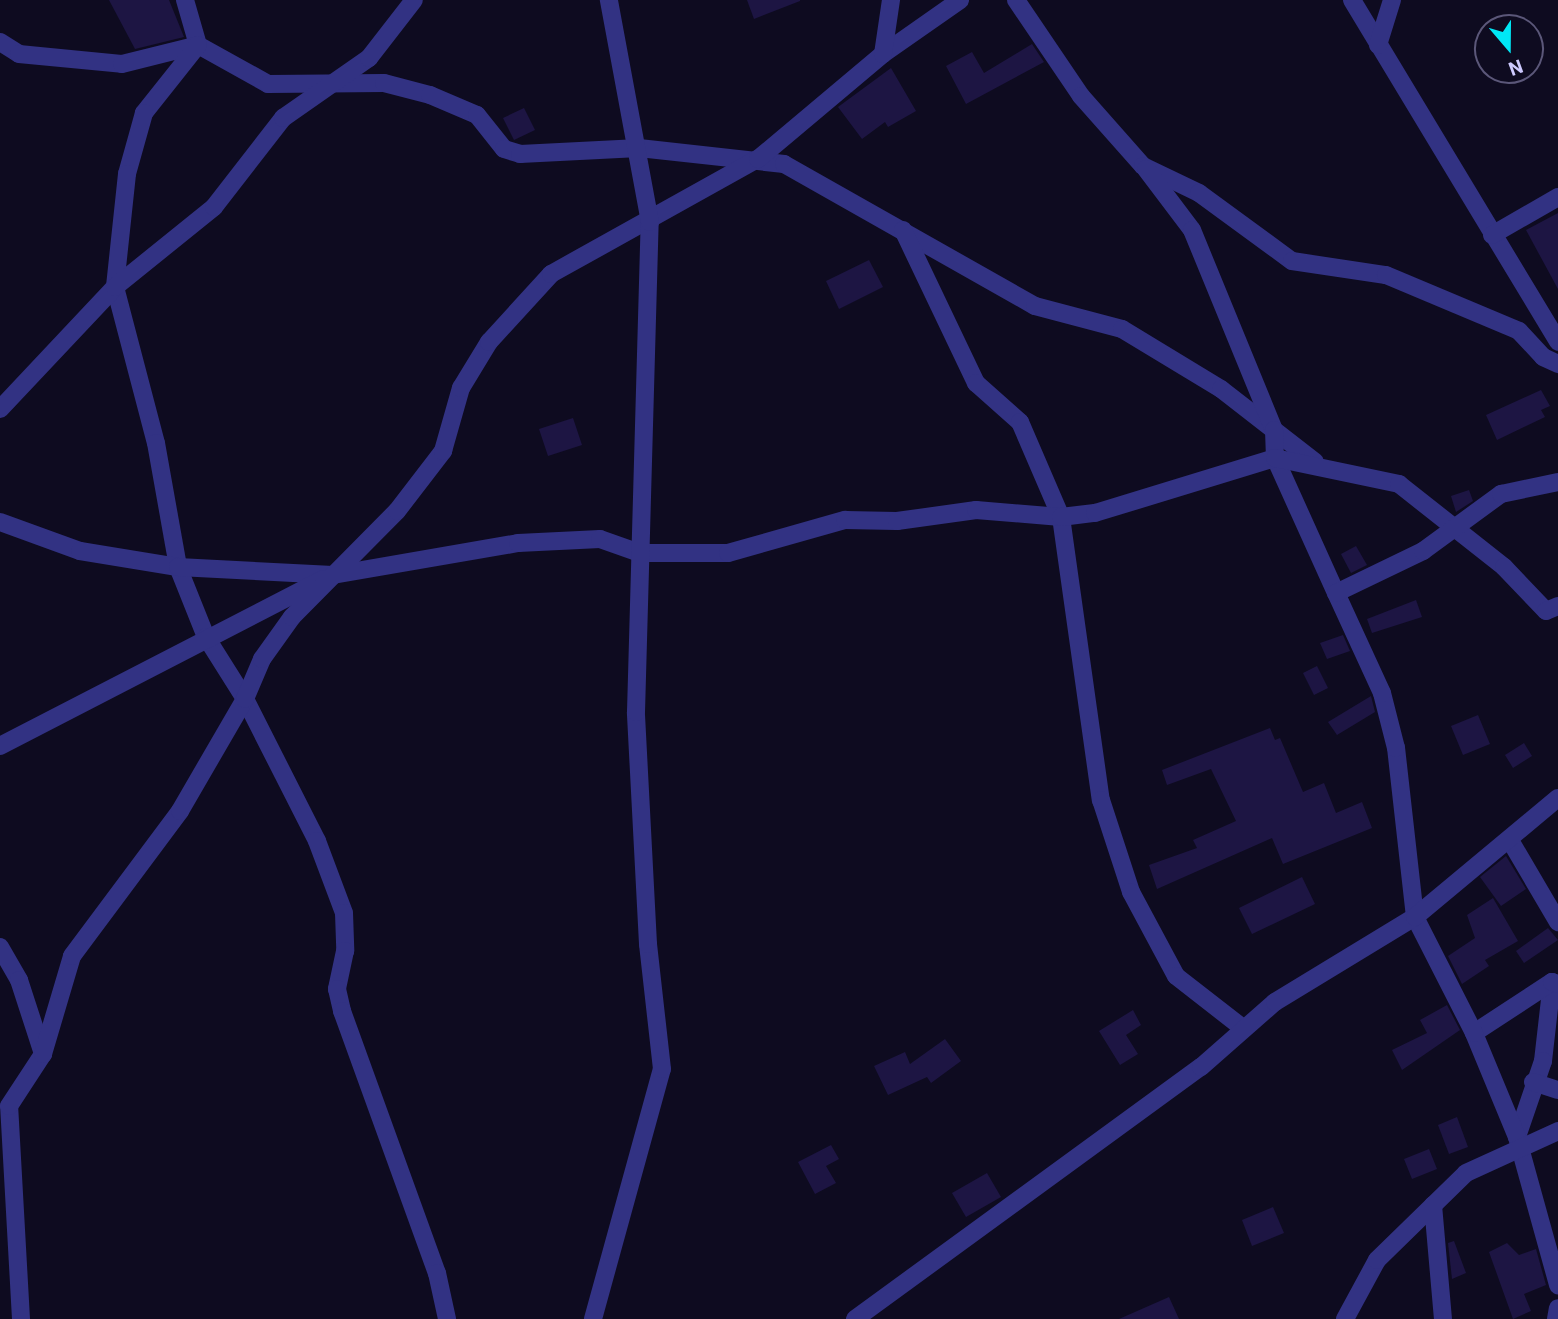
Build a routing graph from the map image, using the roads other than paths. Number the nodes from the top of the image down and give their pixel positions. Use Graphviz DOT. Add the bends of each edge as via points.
graph roads {
  1 [pos="186,0"];
  2 [pos="414,0"];
  3 [pos="608,0"];
  4 [pos="891,0"];
  5 [pos="960,0"];
  6 [pos="1016,0"];
  7 [pos="1352,0"];
  8 [pos="1392,0"];
  9 [pos="0,42"];
  10 [pos="1378,44"];
  11 [pos="198,45"];
  12 [pos="883,54"];
  13 [pos="330,88"];
  14 [pos="639,149"];
  15 [pos="753,163"];
  16 [pos="1143,166"];
  17 [pos="1558,197"];
  18 [pos="650,222"];
  19 [pos="903,230"];
  20 [pos="1492,235"];
  21 [pos="116,287"];
  22 [pos="1558,342"];
  23 [pos="1558,364"];
  24 [pos="0,409"];
  25 [pos="1274,430"];
  26 [pos="1275,458"];
  27 [pos="1330,470"];
  28 [pos="1558,482"];
  29 [pos="1061,517"];
  30 [pos="0,522"];
  31 [pos="1456,531"];
  32 [pos="640,552"];
  33 [pos="178,568"];
  34 [pos="333,575"];
  35 [pos="1336,593"];
  36 [pos="1558,606"];
  37 [pos="206,637"];
  38 [pos="245,699"];
  39 [pos="0,746"];
  40 [pos="1558,798"];
  41 [pos="1511,842"];
  42 [pos="1415,917"];
  43 [pos="1558,922"];
  44 [pos="0,947"];
  45 [pos="1555,983"];
  46 [pos="1244,1029"];
  47 [pos="1474,1033"];
  48 [pos="43,1054"];
  49 [pos="1533,1082"];
  50 [pos="1558,1090"];
  51 [pos="1558,1131"];
  52 [pos="1520,1144"];
  53 [pos="1433,1205"];
  54 [pos="1555,1269"];
  55 [pos="1558,1285"];
  56 [pos="1558,1308"];
  57 [pos="21,1319"];
  58 [pos="447,1319"];
  59 [pos="593,1319"];
  60 [pos="855,1319"];
  61 [pos="1345,1319"];
  62 [pos="1443,1319"];
  63 [pos="1556,1319"];
  1 -- 11 [label="street"];
  2 -- 13 [label="street" via="369,58"];
  3 -- 14 [label="street"];
  4 -- 12 [label="street"];
  5 -- 12 [label="street"];
  6 -- 16 [label="street" via="1081,96"];
  7 -- 10 [label="street"];
  8 -- 10 [label="street"];
  9 -- 11 [label="street" via="19,54 122,64"];
  10 -- 20 [label="street"];
  11 -- 13 [label="street" via="268,84"];
  11 -- 21 [label="street" via="144,113 127,174"];
  12 -- 15 [label="street"];
  13 -- 14 [label="street" via="384,83 430,95 477,115 505,149 520,154"];
  13 -- 21 [label="street" via="283,118 214,207"];
  14 -- 15 [label="street"];
  14 -- 18 [label="street"];
  15 -- 18 [label="street"];
  15 -- 19 [label="street" via="784,164"];
  16 -- 23 [label="street" via="1199,193 1292,261 1386,275 1519,331 1543,357"];
  16 -- 25 [label="street" via="1192,230"];
  17 -- 20 [label="street"];
  18 -- 32 [label="street"];
  18 -- 34 [label="street" via="551,274 489,342 461,388 443,451 397,511"];
  19 -- 25 [label="street" via="1035,306 1122,329 1221,389"];
  19 -- 29 [label="street" via="976,383 1020,422"];
  20 -- 22 [label="street"];
  21 -- 24 [label="street"];
  21 -- 33 [label="street" via="156,443"];
  25 -- 26 [label="street"];
  25 -- 27 [label="street"];
  26 -- 27 [label="street"];
  26 -- 29 [label="street" via="1095,513"];
  26 -- 35 [label="street"];
  27 -- 31 [label="street" via="1399,484"];
  28 -- 31 [label="street" via="1501,494"];
  29 -- 32 [label="street" via="976,509 897,521 845,520 728,554"];
  29 -- 46 [label="street" via="1101,800 1131,892 1176,976"];
  30 -- 33 [label="street" via="80,551"];
  31 -- 35 [label="street"];
  31 -- 36 [label="street" via="1504,567 1546,611"];
  32 -- 34 [label="street" via="600,539 518,543"];
  32 -- 59 [label="street" via="636,712 648,944 662,1069"];
  33 -- 34 [label="street"];
  33 -- 37 [label="street"];
  34 -- 37 [label="street"];
  34 -- 38 [label="street" via="262,659"];
  35 -- 42 [label="street" via="1382,693 1396,748"];
  37 -- 38 [label="street"];
  37 -- 39 [label="street"];
  38 -- 48 [label="street" via="180,811 72,956"];
  38 -- 58 [label="street" via="317,841 344,913 345,951 337,989 342,1011 437,1273"];
  40 -- 41 [label="street"];
  41 -- 42 [label="street"];
  41 -- 43 [label="street"];
  42 -- 46 [label="street" via="1275,1002"];
  42 -- 47 [label="street"];
  44 -- 48 [label="street" via="19,980"];
  45 -- 47 [label="street"];
  45 -- 49 [label="street" via="1543,1061"];
  46 -- 60 [label="street" via="1201,1067"];
  47 -- 52 [label="street"];
  48 -- 57 [label="street" via="9,1106"];
  49 -- 50 [label="street"];
  49 -- 52 [label="street"];
  51 -- 52 [label="street"];
  52 -- 53 [label="street" via="1466,1173"];
  52 -- 54 [label="street"];
  53 -- 61 [label="street" via="1377,1260"];
  53 -- 62 [label="street"];
  54 -- 55 [label="street"];
  56 -- 63 [label="street"];
}
